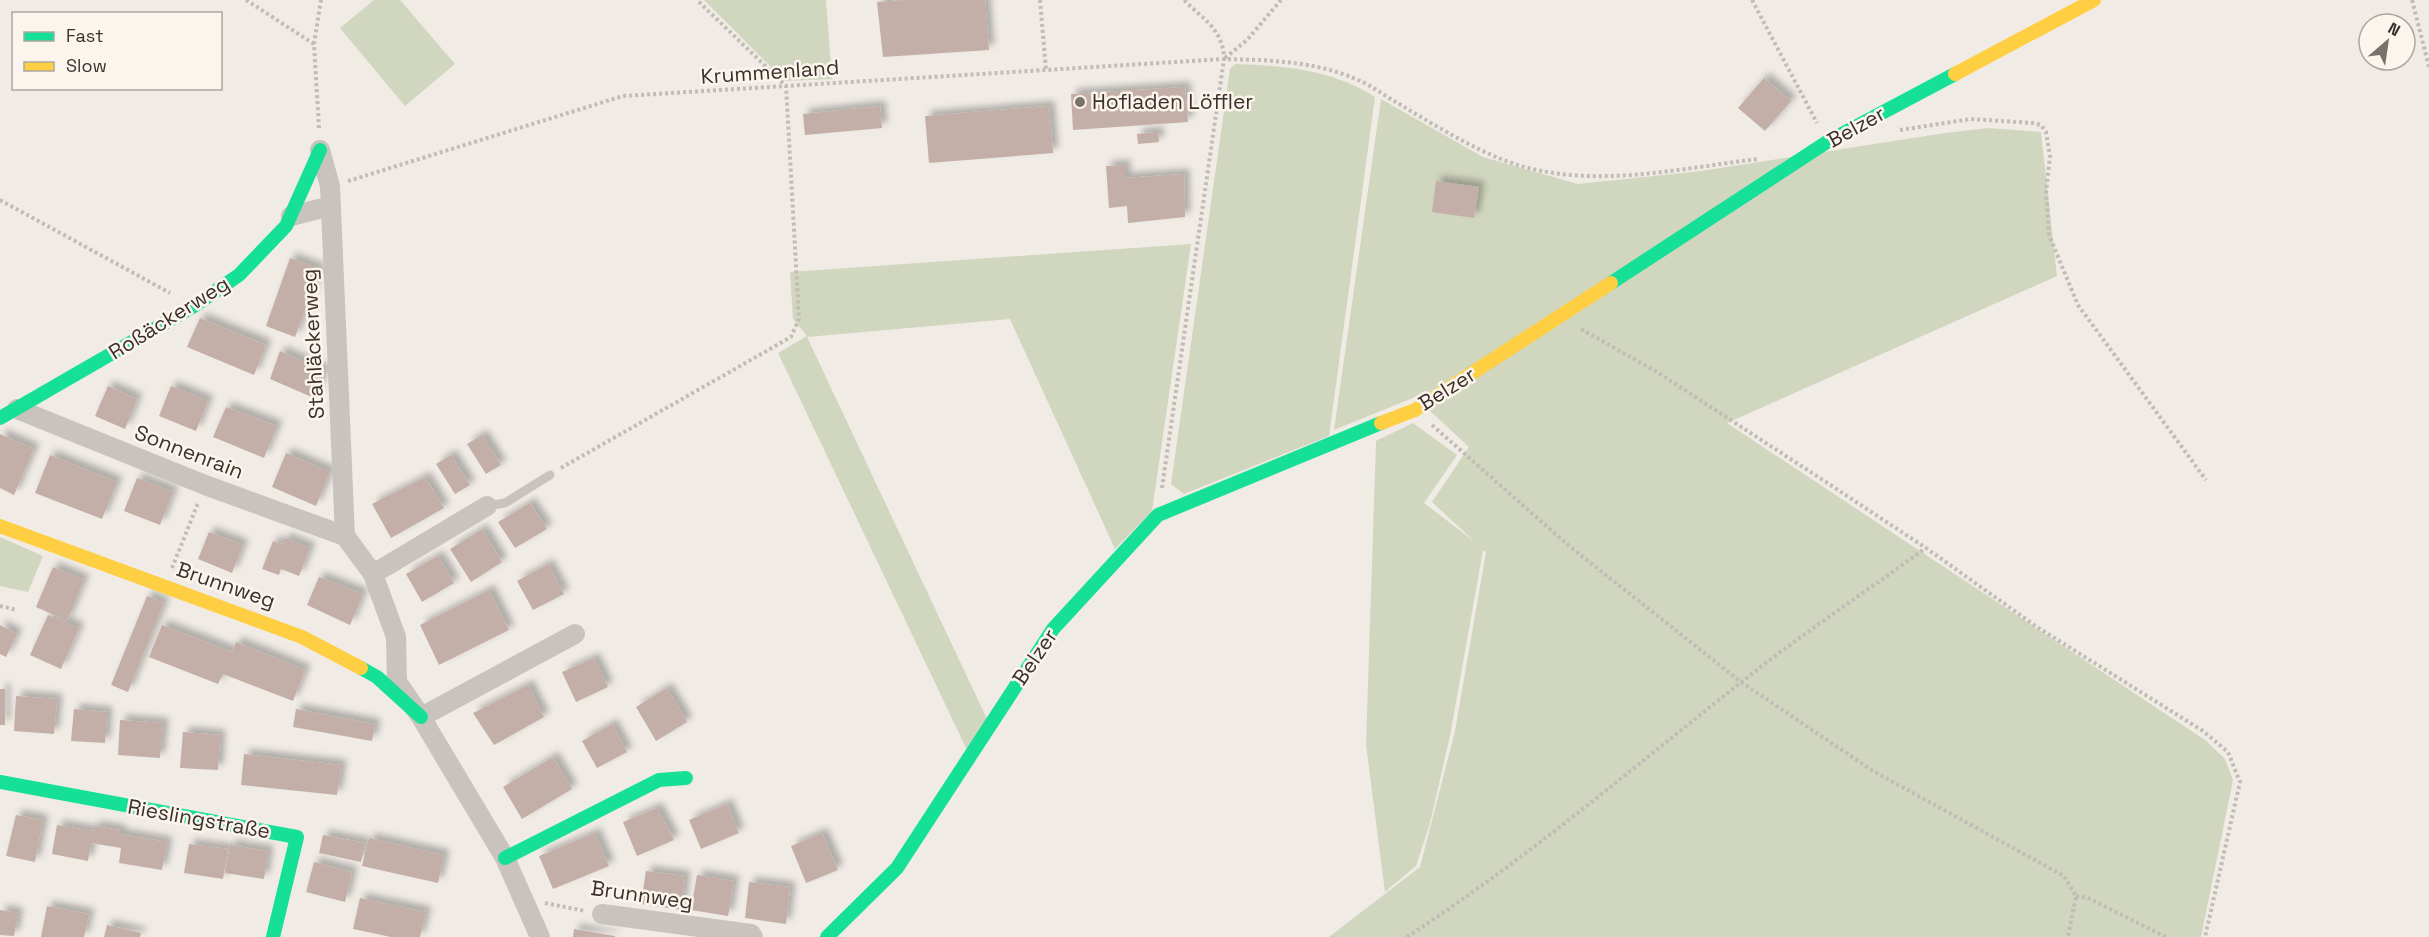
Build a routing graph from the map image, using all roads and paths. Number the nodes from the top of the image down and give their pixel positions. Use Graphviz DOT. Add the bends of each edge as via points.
graph roads {
  1 [pos="246,0"];
  2 [pos="321,0"];
  3 [pos="697,0"];
  4 [pos="1040,0"];
  5 [pos="1184,0"];
  6 [pos="1281,0"];
  7 [pos="1752,0"];
  8 [pos="2094,0"];
  9 [pos="2412,0"];
  10 [pos="314,44"];
  11 [pos="1224,59"];
  12 [pos="2429,67"];
  13 [pos="1046,70"];
  14 [pos="786,86"];
  15 [pos="1894,131"];
  16 [pos="1827,142"];
  17 [pos="320,150"];
  18 [pos="1758,159"];
  19 [pos="330,186"];
  20 [pos="0,200"];
  21 [pos="331,206"];
  22 [pos="291,216"];
  23 [pos="195,306"];
  24 [pos="1560,317"];
  25 [pos="1415,410"];
  26 [pos="9,413"];
  27 [pos="550,474"];
  28 [pos="2206,480"];
  29 [pos="205,485"];
  30 [pos="487,506"];
  31 [pos="1158,515"];
  32 [pos="0,526"];
  33 [pos="345,536"];
  34 [pos="1926,548"];
  35 [pos="373,574"];
  36 [pos="164,588"];
  37 [pos="0,606"];
  38 [pos="17,610"];
  39 [pos="575,634"];
  40 [pos="1741,682"];
  41 [pos="420,717"];
  42 [pos="686,778"];
  43 [pos="0,782"];
  44 [pos="505,858"];
  45 [pos="2076,896"];
  46 [pos="524,898"];
  47 [pos="602,914"];
  48 [pos="273,937"];
  49 [pos="540,937"];
  50 [pos="753,937"];
  51 [pos="827,937"];
  52 [pos="1407,937"];
  53 [pos="2068,937"];
  54 [pos="2166,937"];
  55 [pos="2205,937"];
  1 -- 10 [label="path"];
  2 -- 10 [label="path"];
  3 -- 14 [label="path"];
  4 -- 13 [label="path"];
  5 -- 11 [label="path" via="1220,34"];
  6 -- 11 [label="path" via="1247,40"];
  7 -- 16 [label="path"];
  8 -- 16 [label="street, Belzer"];
  9 -- 12 [label="path"];
  10 -- 17 [label="path"];
  11 -- 13 [label="path, Krummenland"];
  11 -- 18 [label="path, Krummenland" via="1285,61 1359,80 1502,160 1548,172 1595,178"];
  11 -- 31 [label="path"];
  13 -- 14 [label="path, Krummenland"];
  14 -- 19 [label="path, Krummenland" via="623,96"];
  14 -- 27 [label="path" via="799,319 791,337"];
  15 -- 28 [label="path" via="1971,118 2041,125 2050,156 2046,192 2049,235 2078,305"];
  16 -- 24 [label="street, Belzer"];
  17 -- 19 [label="street, Stahläckerweg"];
  17 -- 22 [label="street, Roßäckerweg"];
  19 -- 21 [label="street, Stahläckerweg"];
  20 -- 23 [label="path"];
  21 -- 22 [label="street"];
  21 -- 33 [label="street, Stahläckerweg"];
  22 -- 23 [label="street, Roßäckerweg" via="239,275"];
  23 -- 26 [label="street, Roßäckerweg"];
  24 -- 25 [label="street, Belzer"];
  24 -- 34 [label="path" via="1657,372"];
  25 -- 31 [label="street, Belzer"];
  25 -- 40 [label="path" via="1568,545"];
  26 -- 29 [label="street, Sonnenrain"];
  27 -- 30 [label="lane" via="505,503"];
  29 -- 33 [label="street, Sonnenrain"];
  29 -- 36 [label="path"];
  30 -- 35 [label="street"];
  31 -- 51 [label="street, Belzer" via="1053,628 897,867"];
  32 -- 36 [label="street, Brunnweg"];
  33 -- 35 [label="street, Brunnweg"];
  34 -- 40 [label="path"];
  34 -- 55 [label="path" via="2037,627 2203,730 2228,752 2240,782"];
  35 -- 41 [label="street, Brunnweg" via="396,637 397,682"];
  36 -- 41 [label="street, Brunnweg" via="302,637 377,677"];
  37 -- 38 [label="path"];
  39 -- 41 [label="street"];
  40 -- 45 [label="path" via="1873,771 2064,876"];
  40 -- 52 [label="path" via="1551,834"];
  41 -- 44 [label="street, Brunnweg"];
  42 -- 44 [label="street" via="659,780"];
  43 -- 48 [label="street, Rieslingstraße" via="297,837"];
  44 -- 46 [label="street, Brunnweg"];
  45 -- 53 [label="path"];
  45 -- 54 [label="path" via="2088,897"];
  46 -- 47 [label="path, Brunnweg"];
  46 -- 49 [label="street, Brunnweg"];
  47 -- 50 [label="street, Brunnweg"];
}
